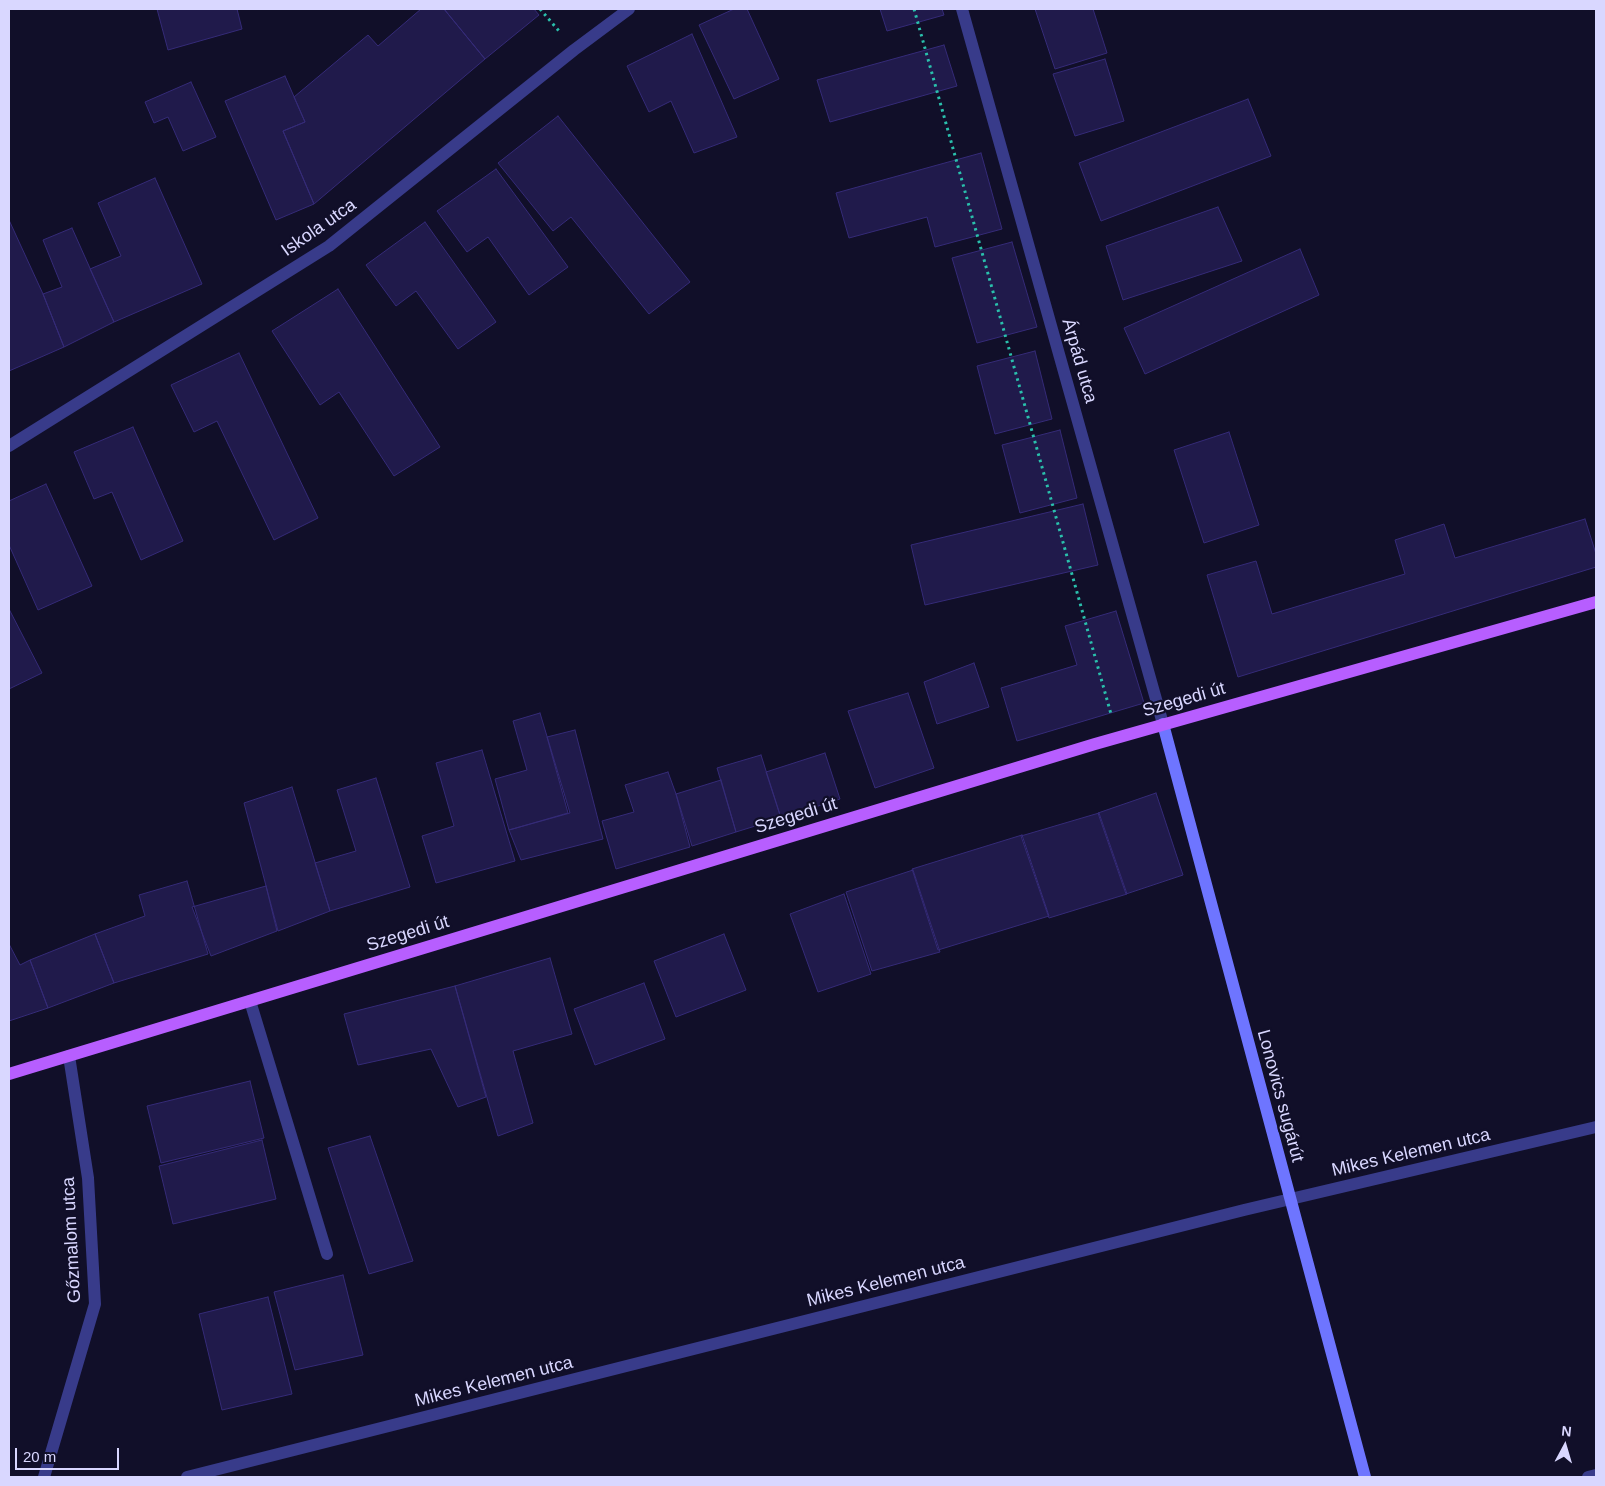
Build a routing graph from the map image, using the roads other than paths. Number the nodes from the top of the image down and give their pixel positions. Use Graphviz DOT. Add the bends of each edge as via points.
graph roads {
  1 [pos="629,9"];
  2 [pos="962,9"];
  3 [pos="9,446"];
  4 [pos="1596,602"];
  5 [pos="1163,724"];
  6 [pos="250,1001"];
  7 [pos="69,1056"];
  8 [pos="9,1074"];
  9 [pos="1596,1127"];
  10 [pos="1290,1199"];
  11 [pos="327,1254"];
  12 [pos="1596,1475"];
  13 [pos="44,1477"];
  14 [pos="187,1477"];
  15 [pos="1365,1477"];
  16 [pos="1588,1477"];
  1 -- 3 [label="street, Iskola utca" via="330,246"];
  2 -- 5 [label="street, Árpád utca"];
  4 -- 5 [label="main road, Szegedi út"];
  5 -- 6 [label="main road, Szegedi út"];
  5 -- 10 [label="street, Lonovics sugárút"];
  6 -- 7 [label="main road, Szegedi út"];
  6 -- 11 [label="street"];
  7 -- 8 [label="main road, Szegedi út"];
  7 -- 13 [label="street, Gőzmalom utca" via="88,1178 95,1304"];
  9 -- 10 [label="street, Mikes Kelemen utca"];
  10 -- 14 [label="street, Mikes Kelemen utca"];
  10 -- 15 [label="street, Lonovics sugárút"];
  12 -- 16 [label="street"];
}
